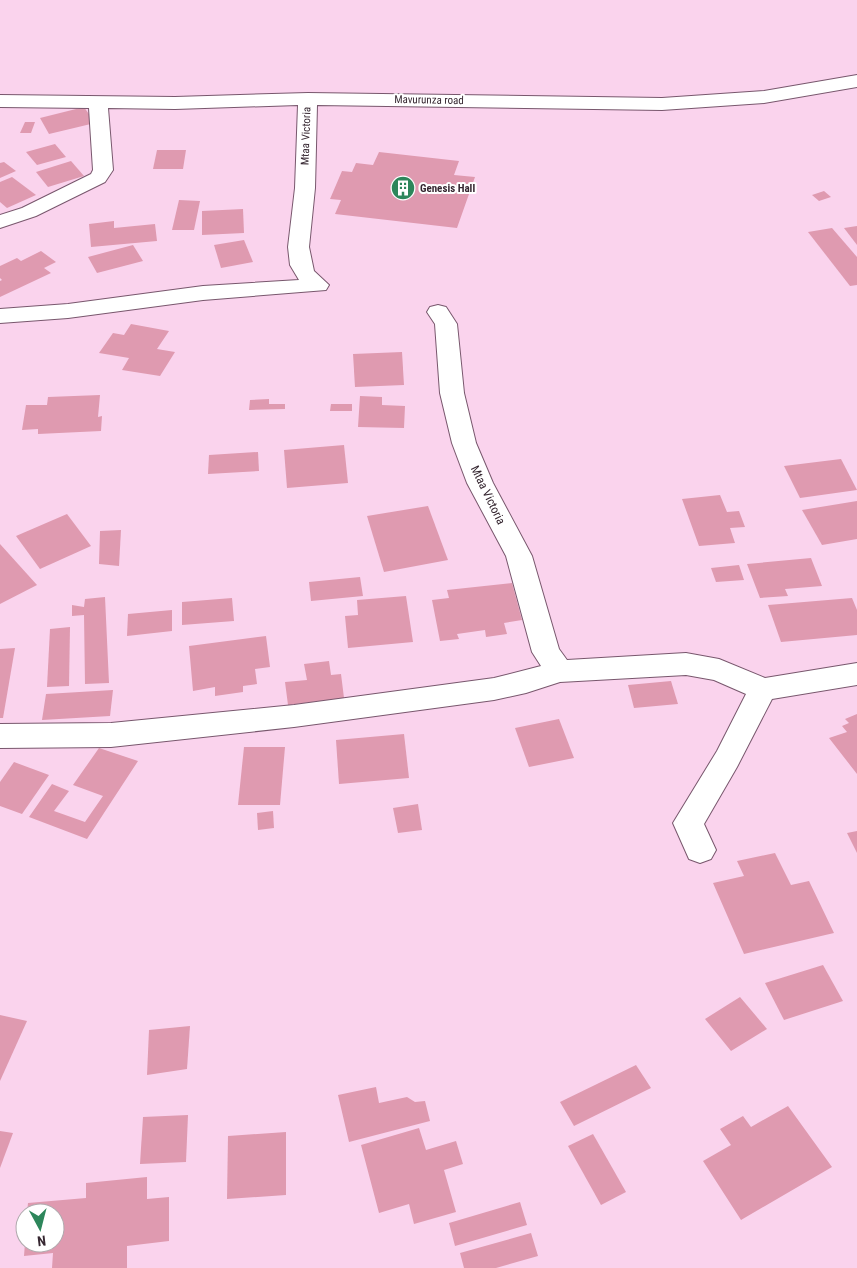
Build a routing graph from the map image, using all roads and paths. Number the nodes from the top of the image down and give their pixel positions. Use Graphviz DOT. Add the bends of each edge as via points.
graph roads {
  1 [pos="857,81"];
  2 [pos="308,99"];
  3 [pos="0,101"];
  4 [pos="98,103"];
  5 [pos="0,222"];
  6 [pos="438,312"];
  7 [pos="0,316"];
  8 [pos="560,671"];
  9 [pos="857,674"];
  10 [pos="763,689"];
  11 [pos="0,736"];
  12 [pos="700,850"];
  1 -- 2 [label="street, Mavurunza road" via="764,97 670,104"];
  2 -- 4 [label="street, Mavurunza road"];
  2 -- 7 [label="street, Mtaa Victoria" via="305,190 299,233 300,264 306,277 318,285 204,293 68,311"];
  3 -- 4 [label="street, Mavurunza road"];
  4 -- 5 [label="street" via="103,170 98,178 29,212"];
  6 -- 8 [label="street, Mtaa Victoria" via="446,324 452,393 464,443 480,483 519,556 546,652"];
  8 -- 10 [label="street" via="686,664 720,670"];
  8 -- 11 [label="street" via="494,689 294,716 110,736"];
  9 -- 10 [label="street"];
  10 -- 12 [label="street" via="727,759 688,823"];
}
